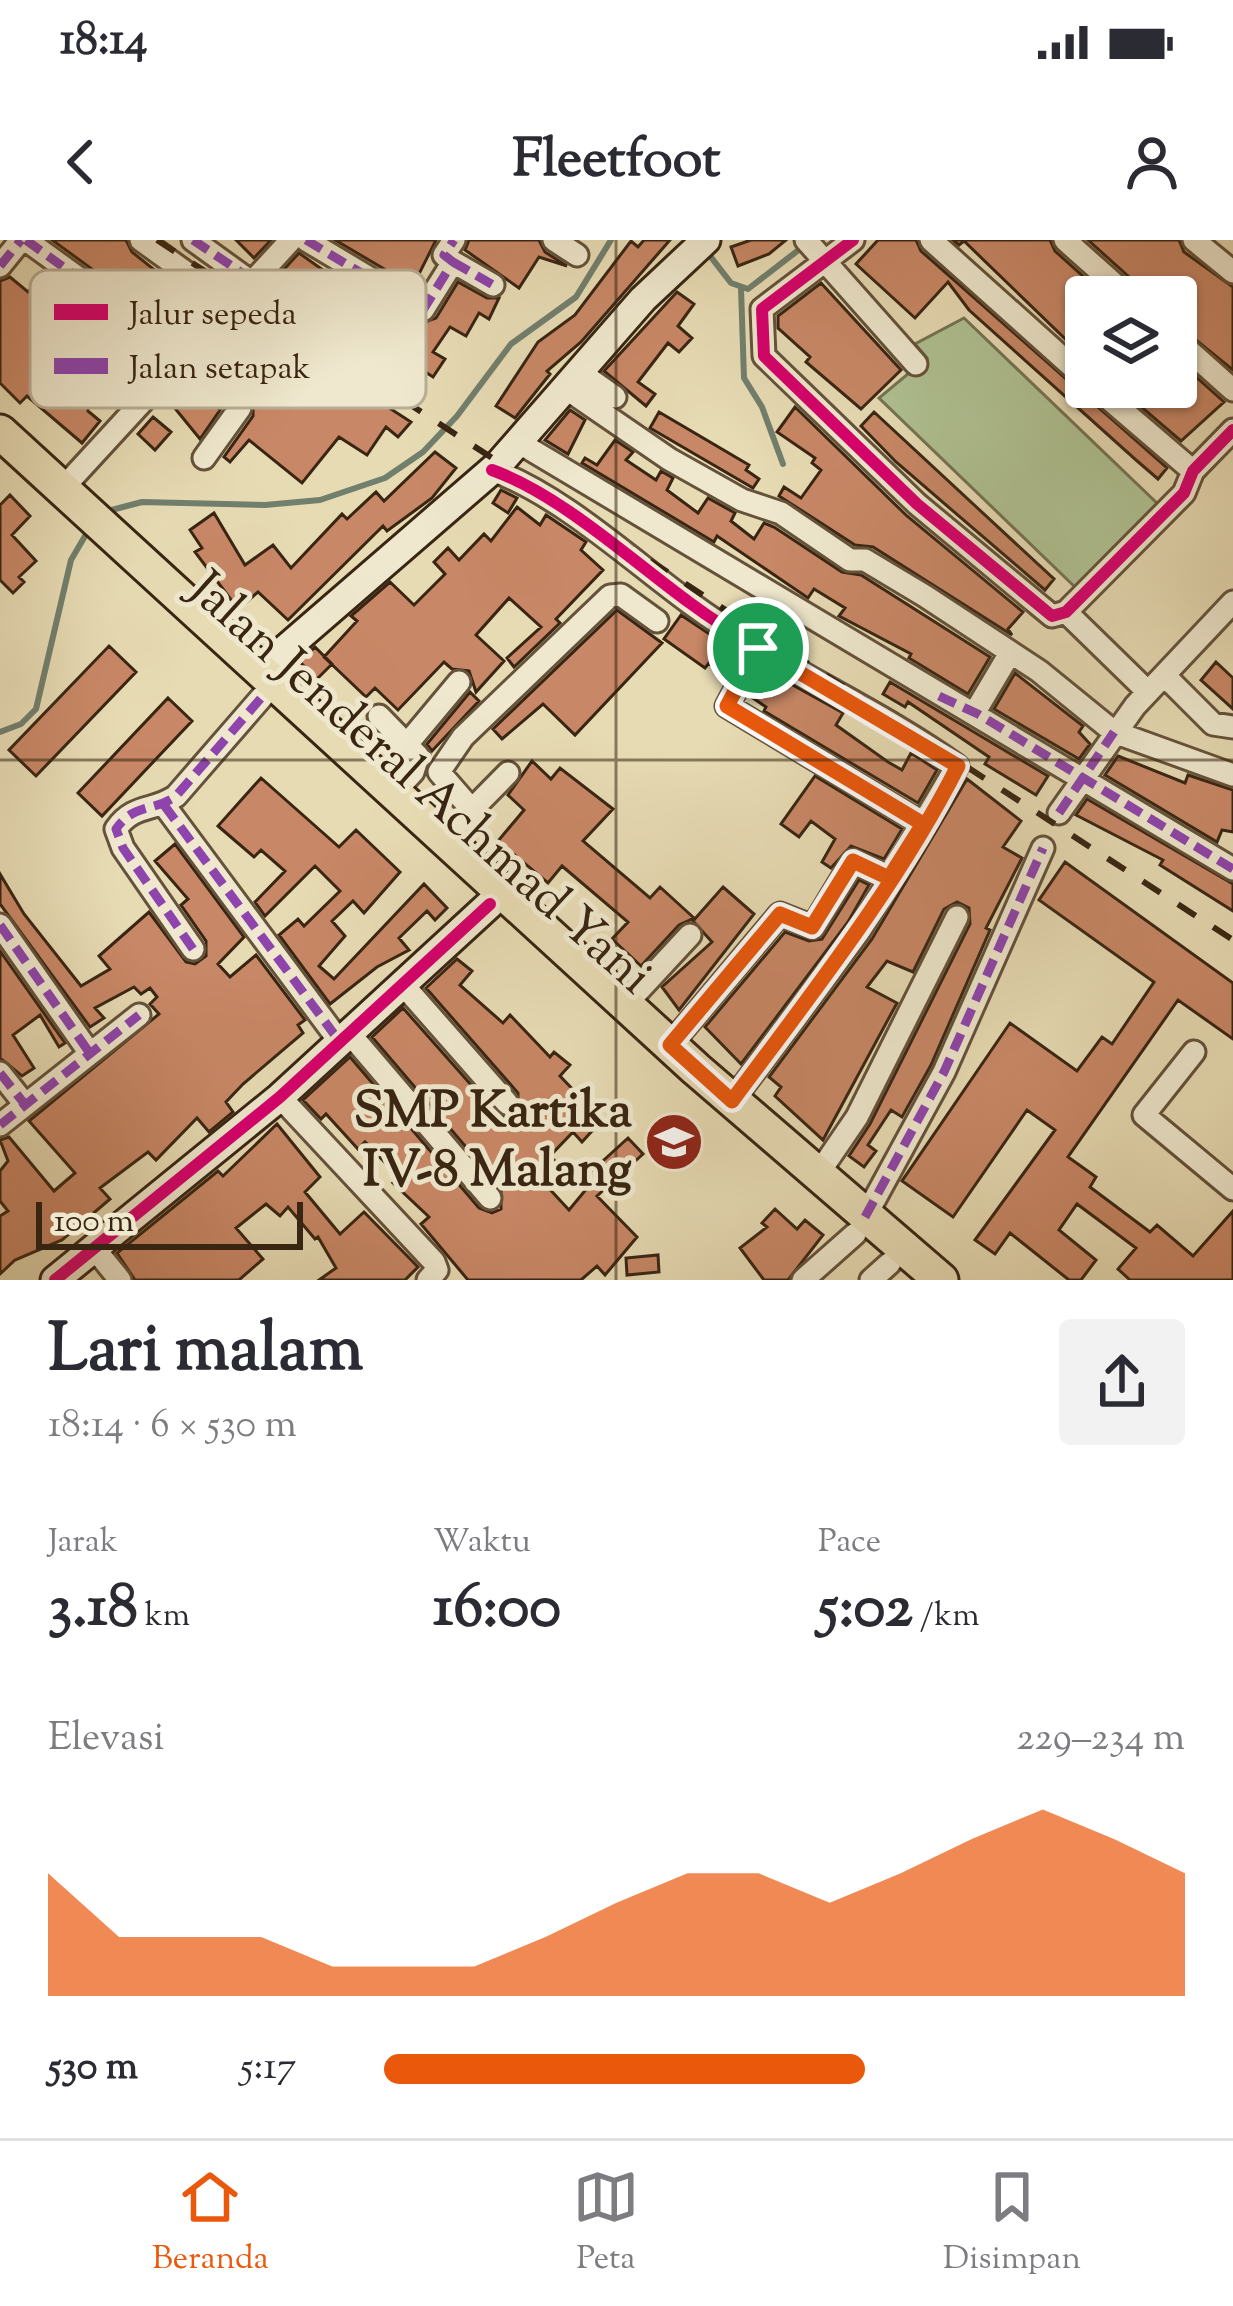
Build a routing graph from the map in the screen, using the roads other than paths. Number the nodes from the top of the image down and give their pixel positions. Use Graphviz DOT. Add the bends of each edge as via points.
graph roads {
  1 [pos="24,240"];
  2 [pos="141,240"];
  3 [pos="194,240"];
  4 [pos="291,240"];
  5 [pos="306,240"];
  6 [pos="554,240"];
  7 [pos="853,240"];
  8 [pos="931,240"];
  9 [pos="1065,240"];
  10 [pos="1194,240"];
  11 [pos="695,249"];
  12 [pos="813,250"];
  13 [pos="453,251"];
  14 [pos="577,255"];
  15 [pos="0,266"];
  16 [pos="66,270"];
  17 [pos="183,270"];
  18 [pos="238,270"];
  19 [pos="264,270"];
  20 [pos="356,270"];
  21 [pos="1233,272"];
  22 [pos="1105,276"];
  23 [pos="494,285"];
  24 [pos="426,304"];
  25 [pos="1197,358"];
  26 [pos="1065,360"];
  27 [pos="916,364"];
  28 [pos="574,381"];
  29 [pos="1233,390"];
  30 [pos="616,397"];
  31 [pos="151,408"];
  32 [pos="237,408"];
  33 [pos="1119,408"];
  34 [pos="1233,430"];
  35 [pos="0,432"];
  36 [pos="518,442"];
  37 [pos="0,454"];
  38 [pos="204,458"];
  39 [pos="491,470"];
  40 [pos="1193,472"];
  41 [pos="81,517"];
  42 [pos="832,532"];
  43 [pos="866,560"];
  44 [pos="1233,602"];
  45 [pos="1066,612"];
  46 [pos="657,621"];
  47 [pos="758,648"];
  48 [pos="1010,653"];
  49 [pos="1165,676"];
  50 [pos="459,682"];
  51 [pos="262,683"];
  52 [pos="1148,692"];
  53 [pos="975,712"];
  54 [pos="379,716"];
  55 [pos="1233,728"];
  56 [pos="1114,732"];
  57 [pos="408,743"];
  58 [pos="508,773"];
  59 [pos="1233,775"];
  60 [pos="1082,778"];
  61 [pos="395,791"];
  62 [pos="164,805"];
  63 [pos="472,810"];
  64 [pos="1059,813"];
  65 [pos="923,824"];
  66 [pos="445,837"];
  67 [pos="1043,848"];
  68 [pos="1233,869"];
  69 [pos="889,878"];
  70 [pos="490,904"];
  71 [pos="957,917"];
  72 [pos="0,925"];
  73 [pos="690,935"];
  74 [pos="193,949"];
  75 [pos="405,987"];
  76 [pos="626,1003"];
  77 [pos="139,1015"];
  78 [pos="345,1038"];
  79 [pos="670,1045"];
  80 [pos="89,1052"];
  81 [pos="1194,1052"];
  82 [pos="0,1073"];
  83 [pos="280,1096"];
  84 [pos="732,1101"];
  85 [pos="23,1102"];
  86 [pos="507,1103"];
  87 [pos="0,1125"];
  88 [pos="816,1177"];
  89 [pos="1233,1189"];
  90 [pos="490,1198"];
  91 [pos="860,1226"];
  92 [pos="94,1248"];
  93 [pos="890,1275"];
  94 [pos="55,1280"];
  95 [pos="120,1280"];
  96 [pos="428,1280"];
  97 [pos="803,1280"];
  98 [pos="941,1280"];
  1 -- 15 [label="street"];
  1 -- 16 [label="street"];
  2 -- 17 [label="street"];
  3 -- 18 [label="street"];
  4 -- 19 [label="street"];
  5 -- 20 [label="street"];
  6 -- 14 [label="street"];
  7 -- 12 [label="street"];
  8 -- 26 [label="street"];
  9 -- 22 [label="street"];
  10 -- 21 [label="street"];
  11 -- 28 [label="street"];
  12 -- 27 [label="street"];
  12 -- 45 [label="street" via="762,309 764,356 999,574 1050,615"];
  13 -- 23 [label="street"];
  13 -- 24 [label="street"];
  25 -- 29 [label="street"];
  28 -- 30 [label="street"];
  28 -- 36 [label="street"];
  28 -- 43 [label="street" via="687,470 781,513 850,560"];
  31 -- 41 [label="street"];
  32 -- 38 [label="street"];
  33 -- 40 [label="street"];
  34 -- 40 [label="street"];
  35 -- 41 [label="main road, Jalan Jenderal Achmad Yani"];
  36 -- 39 [label="street"];
  36 -- 53 [label="street"];
  37 -- 41 [label="main road, Jalan Jenderal Achmad Yani"];
  39 -- 47 [label="street" via="651,568"];
  39 -- 51 [label="street"];
  40 -- 45 [label="street" via="1184,493"];
  41 -- 51 [label="main road, Jalan Jenderal Achmad Yani"];
  42 -- 43 [label="street"];
  43 -- 48 [label="street"];
  44 -- 49 [label="street"];
  45 -- 52 [label="street"];
  46 -- 63 [label="street" via="621,595 610,596 463,737 439,772"];
  47 -- 65 [label="street" via="727,706"];
  47 -- 65 [label="street" via="958,766"];
  48 -- 53 [label="street"];
  48 -- 56 [label="street"];
  49 -- 52 [label="street"];
  49 -- 55 [label="street" via="1213,724"];
  50 -- 57 [label="street"];
  51 -- 61 [label="main road, Jalan Jenderal Achmad Yani"];
  51 -- 62 [label="street" via="192,781"];
  51 -- 70 [label="main road, Jalan Jenderal Achmad Yani"];
  52 -- 56 [label="street"];
  53 -- 60 [label="street"];
  54 -- 57 [label="street"];
  56 -- 59 [label="street"];
  56 -- 60 [label="street"];
  57 -- 61 [label="street" via="419,764"];
  58 -- 63 [label="street"];
  60 -- 64 [label="street"];
  60 -- 68 [label="street"];
  61 -- 66 [label="main road, Jalan Jenderal Achmad Yani"];
  62 -- 74 [label="street" via="134,809 116,834"];
  62 -- 78 [label="street"];
  63 -- 66 [label="street"];
  65 -- 69 [label="street"];
  66 -- 76 [label="main road, Jalan Jenderal Achmad Yani"];
  67 -- 91 [label="street" via="944,1072"];
  69 -- 79 [label="street" via="853,861 813,927 780,914"];
  69 -- 84 [label="street" via="860,930"];
  70 -- 75 [label="street"];
  70 -- 91 [label="main road, Jalan Jenderal Achmad Yani"];
  71 -- 88 [label="street" via="856,1117"];
  72 -- 80 [label="street"];
  73 -- 76 [label="street"];
  75 -- 78 [label="street"];
  75 -- 86 [label="street"];
  76 -- 79 [label="main road, Jalan Jenderal Achmad Yani"];
  77 -- 80 [label="street"];
  78 -- 83 [label="street"];
  78 -- 90 [label="street"];
  79 -- 84 [label="main road, Jalan Jenderal Achmad Yani"];
  80 -- 85 [label="street"];
  81 -- 89 [label="street" via="1144,1115"];
  82 -- 85 [label="street"];
  83 -- 92 [label="street"];
  83 -- 96 [label="street" via="434,1262"];
  84 -- 88 [label="main road, Jalan Jenderal Achmad Yani"];
  85 -- 87 [label="street"];
  88 -- 91 [label="main road, Jalan Jenderal Achmad Yani"];
  91 -- 93 [label="main road, Jalan Jenderal Achmad Yani"];
  91 -- 97 [label="street"];
  91 -- 98 [label="main road, Jalan Jenderal Achmad Yani"];
  92 -- 94 [label="street"];
  92 -- 95 [label="street"];
}
